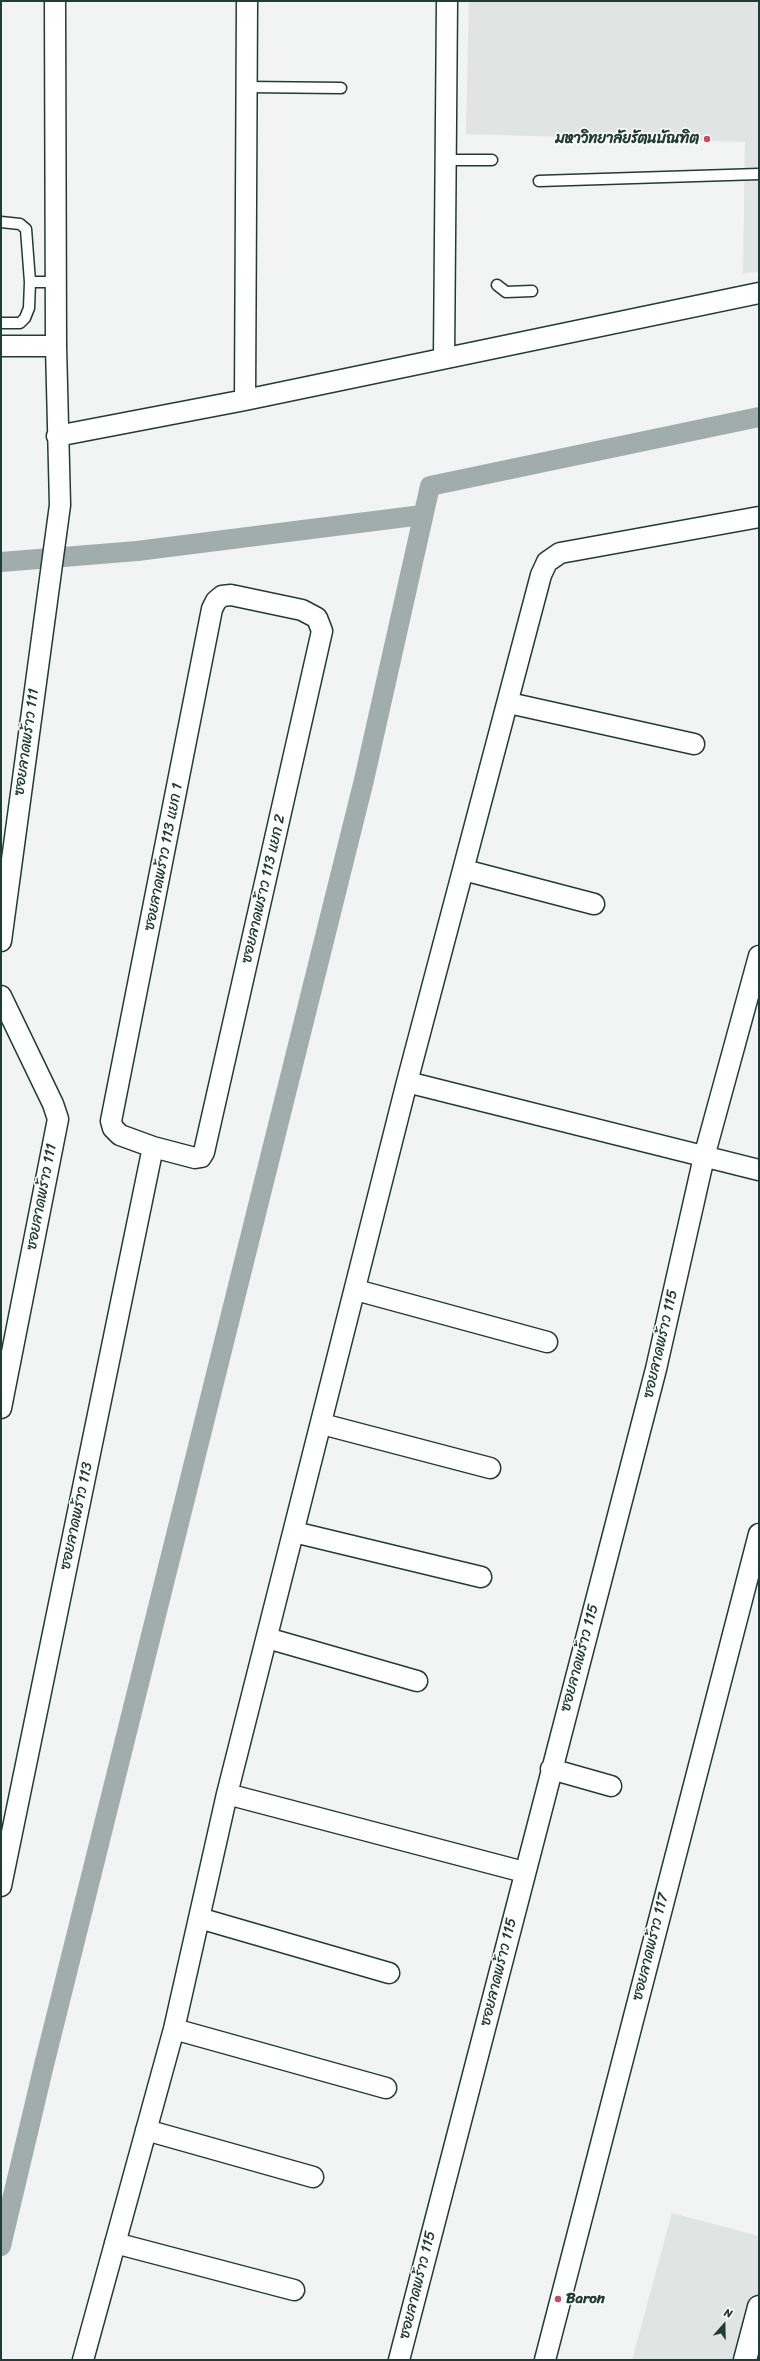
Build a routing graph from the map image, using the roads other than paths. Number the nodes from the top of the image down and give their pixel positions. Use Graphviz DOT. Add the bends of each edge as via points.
graph roads {
  1 [pos="56,1"];
  2 [pos="247,1"];
  3 [pos="448,1"];
  4 [pos="247,87"];
  5 [pos="341,88"];
  6 [pos="446,160"];
  7 [pos="492,160"];
  8 [pos="759,174"];
  9 [pos="539,181"];
  10 [pos="1,222"];
  11 [pos="30,282"];
  12 [pos="56,282"];
  13 [pos="498,285"];
  14 [pos="532,291"];
  15 [pos="759,293"];
  16 [pos="1,323"];
  17 [pos="1,346"];
  18 [pos="56,346"];
  19 [pos="444,358"];
  20 [pos="245,400"];
  21 [pos="57,436"];
  22 [pos="759,517"];
  23 [pos="274,604"];
  24 [pos="509,703"];
  25 [pos="694,744"];
  26 [pos="464,870"];
  27 [pos="594,904"];
  28 [pos="1,941"];
  29 [pos="759,956"];
  30 [pos="1,996"];
  31 [pos="752,1011"];
  32 [pos="407,1082"];
  33 [pos="153,1147"];
  34 [pos="704,1157"];
  35 [pos="759,1170"];
  36 [pos="356,1290"];
  37 [pos="546,1342"];
  38 [pos="1,1408"];
  39 [pos="322,1424"];
  40 [pos="490,1468"];
  41 [pos="294,1532"];
  42 [pos="759,1534"];
  43 [pos="481,1577"];
  44 [pos="267,1638"];
  45 [pos="417,1681"];
  46 [pos="551,1769"];
  47 [pos="611,1786"];
  48 [pos="227,1794"];
  49 [pos="524,1872"];
  50 [pos="1,1886"];
  51 [pos="199,1918"];
  52 [pos="389,1973"];
  53 [pos="174,2029"];
  54 [pos="386,2088"];
  55 [pos="146,2130"];
  56 [pos="313,2177"];
  57 [pos="115,2243"];
  58 [pos="294,2290"];
  59 [pos="759,2307"];
  60 [pos="84,2360"];
  61 [pos="399,2360"];
  62 [pos="545,2360"];
  63 [pos="745,2360"];
  1 -- 12 [label="street, ซอยลาดพร้าว 111"];
  2 -- 4 [label="street"];
  3 -- 6 [label="street"];
  4 -- 5 [label="lane"];
  4 -- 20 [label="street"];
  6 -- 7 [label="lane"];
  6 -- 19 [label="street"];
  8 -- 9 [label="lane"];
  10 -- 11 [label="lane" via="20,224 26,229"];
  11 -- 12 [label="lane"];
  11 -- 16 [label="lane" via="29,308 25,318 20,322"];
  12 -- 18 [label="street, ซอยลาดพร้าว 111"];
  13 -- 14 [label="lane" via="506,292"];
  15 -- 19 [label="street"];
  17 -- 18 [label="street"];
  18 -- 21 [label="street, ซอยลาดพร้าว 111"];
  19 -- 20 [label="street"];
  20 -- 21 [label="street"];
  21 -- 28 [label="street, ซอยลาดพร้าว 111" via="60,505"];
  22 -- 24 [label="street" via="560,553 547,562 541,575"];
  23 -- 33 [label="street, ซอยลาดพร้าว 113 แยก 1" via="222,596 216,600 212,609 112,1121 113,1128 120,1135"];
  23 -- 33 [label="street, ซอยลาดพร้าว 113 แยก 2" via="310,613 320,623 322,631 204,1152 195,1158"];
  24 -- 25 [label="street"];
  24 -- 26 [label="street"];
  26 -- 27 [label="street"];
  26 -- 32 [label="street"];
  29 -- 31 [label="street, ซอยลาดพร้าว 115"];
  30 -- 38 [label="street, ซอยลาดพร้าว 111" via="58,1119"];
  31 -- 34 [label="street, ซอยลาดพร้าว 115"];
  32 -- 34 [label="street"];
  32 -- 36 [label="street"];
  33 -- 50 [label="street, ซอยลาดพร้าว 113"];
  34 -- 35 [label="street"];
  34 -- 46 [label="street, ซอยลาดพร้าว 115" via="656,1369"];
  36 -- 37 [label="street"];
  36 -- 39 [label="street"];
  39 -- 40 [label="street"];
  39 -- 41 [label="street"];
  41 -- 43 [label="street"];
  41 -- 44 [label="street"];
  42 -- 62 [label="street, ซอยลาดพร้าว 117"];
  44 -- 45 [label="street"];
  44 -- 48 [label="street"];
  46 -- 47 [label="street"];
  46 -- 49 [label="street, ซอยลาดพร้าว 115"];
  48 -- 49 [label="street"];
  48 -- 51 [label="street"];
  49 -- 61 [label="street, ซอยลาดพร้าว 115"];
  51 -- 52 [label="street"];
  51 -- 53 [label="street"];
  53 -- 54 [label="street"];
  53 -- 55 [label="street"];
  55 -- 56 [label="street"];
  55 -- 57 [label="street"];
  57 -- 58 [label="street"];
  57 -- 60 [label="street"];
  59 -- 63 [label="street"];
}
